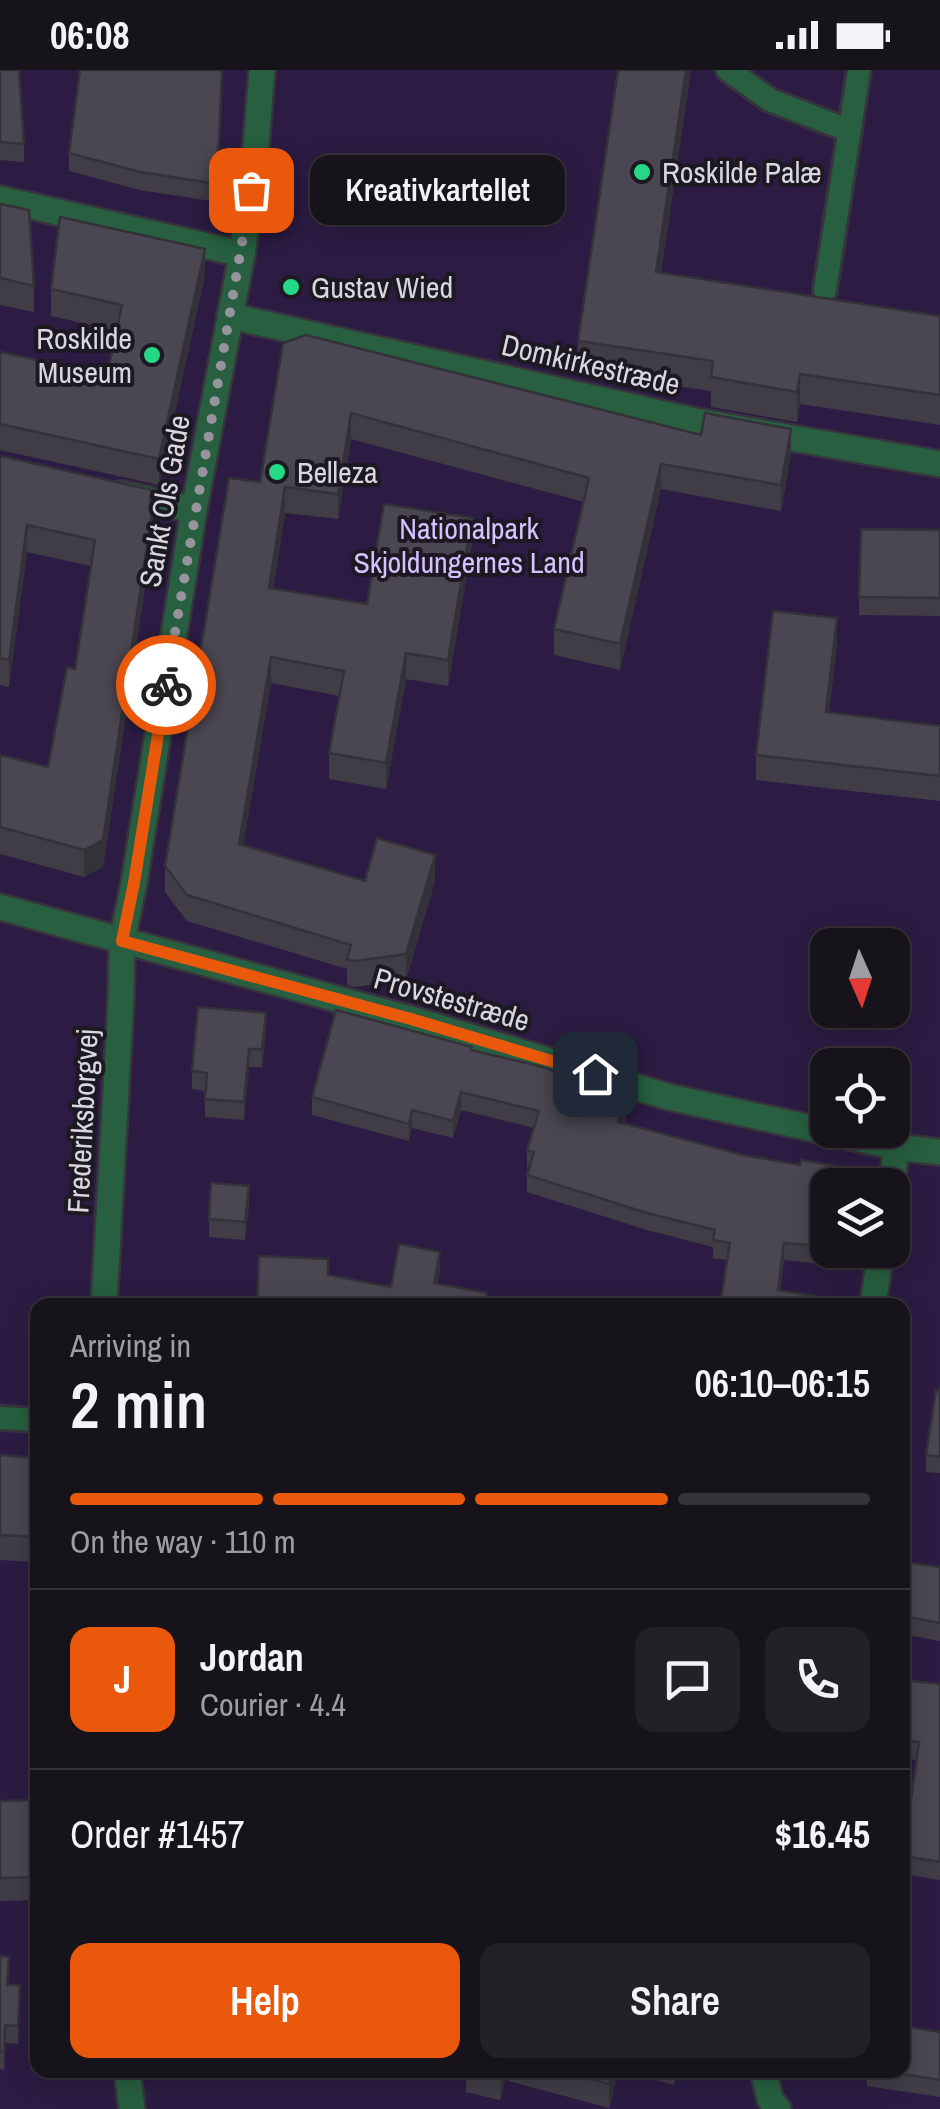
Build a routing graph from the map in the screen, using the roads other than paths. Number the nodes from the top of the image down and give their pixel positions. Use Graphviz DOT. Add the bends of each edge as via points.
graph roads {
  1 [pos="262,70"];
  2 [pos="728,70"];
  3 [pos="859,70"];
  4 [pos="850,131"];
  5 [pos="0,199"];
  6 [pos="242,254"];
  7 [pos="825,290"];
  8 [pos="230,316"];
  9 [pos="940,464"];
  10 [pos="97,488"];
  11 [pos="194,510"];
  12 [pos="0,907"];
  13 [pos="122,941"];
  14 [pos="810,1128"];
  15 [pos="906,1148"];
  16 [pos="940,1152"];
  17 [pos="878,1268"];
  18 [pos="104,1298"];
  19 [pos="874,1298"];
  20 [pos="0,1418"];
  21 [pos="30,1420"];
  22 [pos="128,2078"];
  23 [pos="765,2078"];
  24 [pos="132,2109"];
  25 [pos="778,2109"];
  1 -- 6 [label="street, Sankt Ols Gade"];
  2 -- 4 [label="lane" via="770,100"];
  3 -- 4 [label="lane"];
  4 -- 7 [label="lane"];
  5 -- 6 [label="street"];
  6 -- 8 [label="street, Sankt Ols Gade"];
  8 -- 9 [label="street, Domkirkestræde" via="695,422"];
  8 -- 11 [label="street, Sankt Ols Gade"];
  10 -- 11 [label="street"];
  11 -- 13 [label="street, Sankt Ols Gade"];
  12 -- 13 [label="street, Provstestræde"];
  13 -- 14 [label="street, Provstestræde" via="668,1097"];
  13 -- 18 [label="street, Frederiksborgvej"];
  15 -- 16 [label="street, Provstestræde"];
  17 -- 19 [label="street"];
  20 -- 21 [label="lane"];
  22 -- 24 [label="street"];
  23 -- 25 [label="street"];
}
